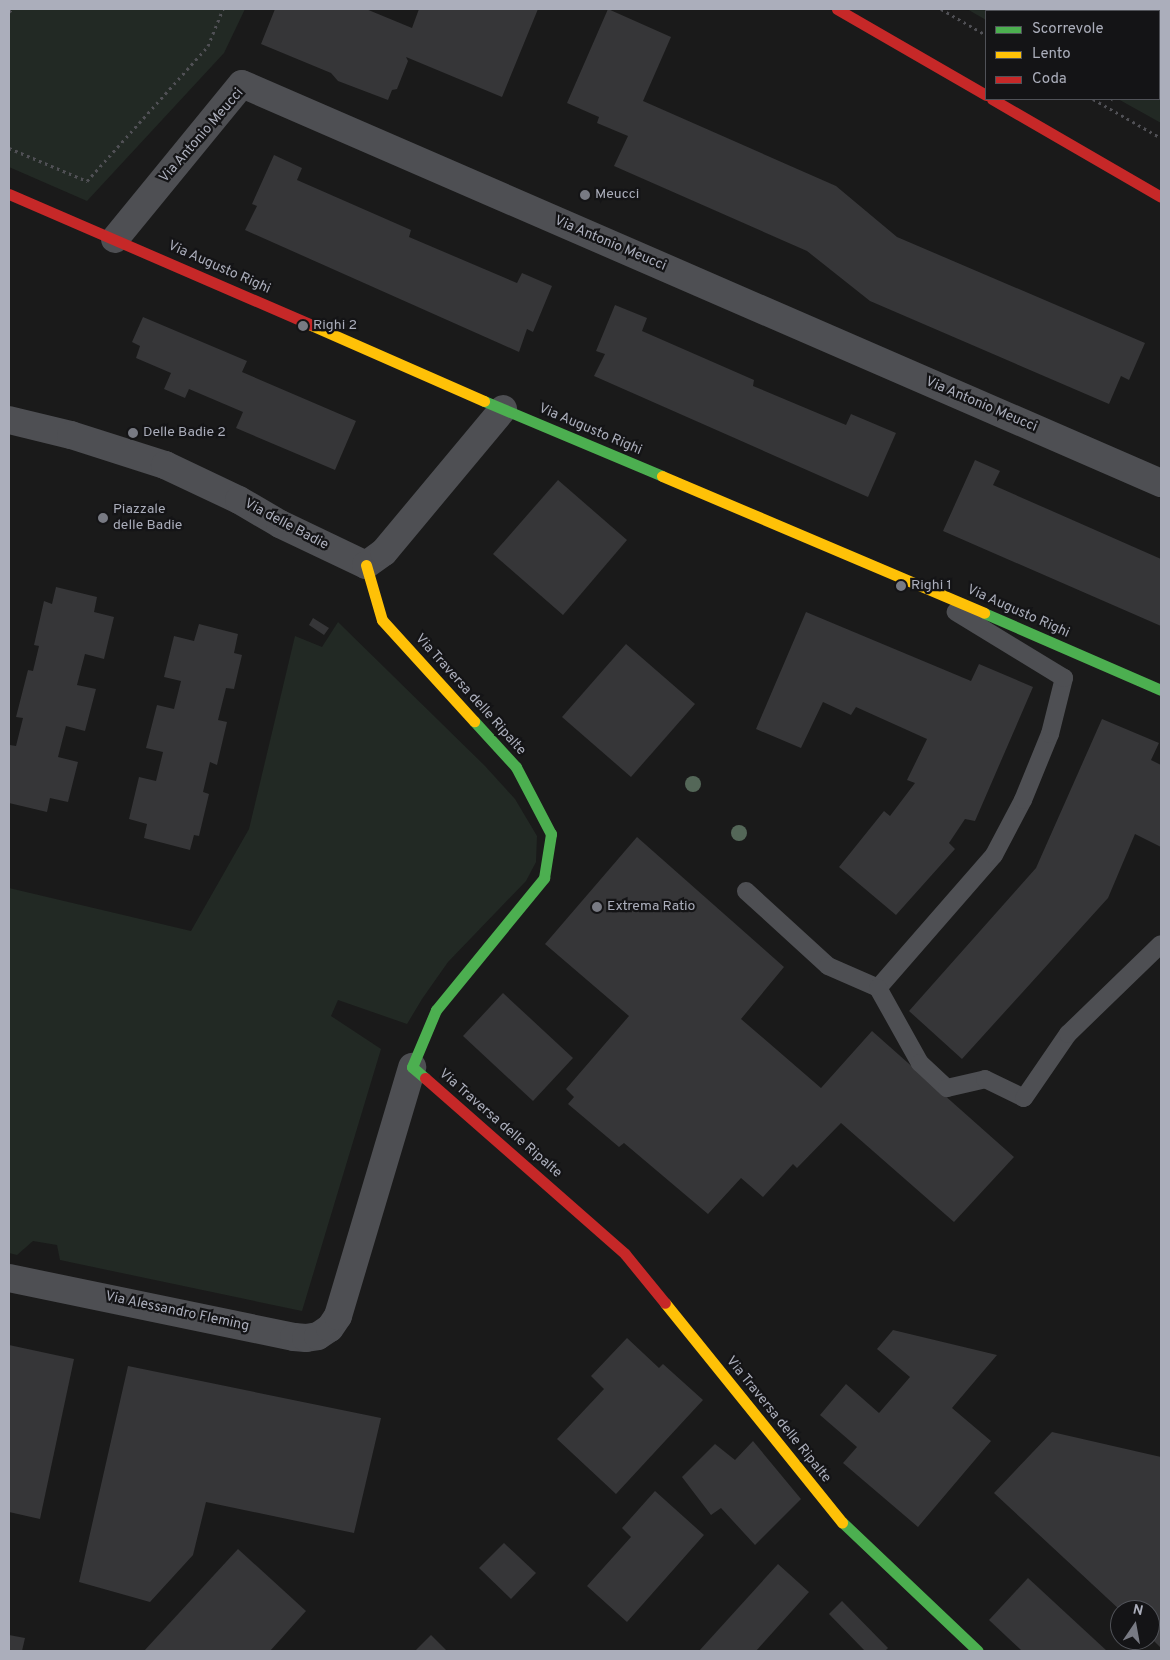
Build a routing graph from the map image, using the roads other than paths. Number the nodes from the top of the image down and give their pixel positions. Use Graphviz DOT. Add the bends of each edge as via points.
graph roads {
  1 [pos="836,9"];
  2 [pos="985,95"];
  3 [pos="994,100"];
  4 [pos="9,194"];
  5 [pos="1161,197"];
  6 [pos="115,239"];
  7 [pos="502,409"];
  8 [pos="9,420"];
  9 [pos="1161,483"];
  10 [pos="366,566"];
  11 [pos="894,574"];
  12 [pos="1161,690"];
  13 [pos="746,891"];
  14 [pos="1161,944"];
  15 [pos="878,988"];
  16 [pos="412,1067"];
  17 [pos="9,1278"];
  18 [pos="978,1651"];
  1 -- 2 [label="street"];
  3 -- 5 [label="street"];
  4 -- 6 [label="street, Via Augusto Righi"];
  6 -- 7 [label="street, Via Augusto Righi"];
  6 -- 9 [label="street, Via Antonio Meucci" via="242,84"];
  7 -- 10 [label="street" via="384,552"];
  7 -- 11 [label="street, Via Augusto Righi"];
  8 -- 10 [label="street, Via delle Badie" via="71,435 165,465"];
  10 -- 16 [label="street, Via Traversa delle Ripalte" via="382,620 516,767 551,834 544,878 436,1010"];
  11 -- 12 [label="street, Via Augusto Righi"];
  11 -- 15 [label="lane" via="1064,678 1050,734 1023,800 994,855"];
  13 -- 15 [label="lane" via="828,966"];
  14 -- 15 [label="lane" via="1068,1034 1024,1098 985,1078 947,1088 920,1063"];
  16 -- 17 [label="street, Via Alessandro Fleming" via="338,1316 330,1328 318,1336 306,1338"];
  16 -- 18 [label="street, Via Traversa delle Ripalte" via="624,1254 841,1521"];
}
